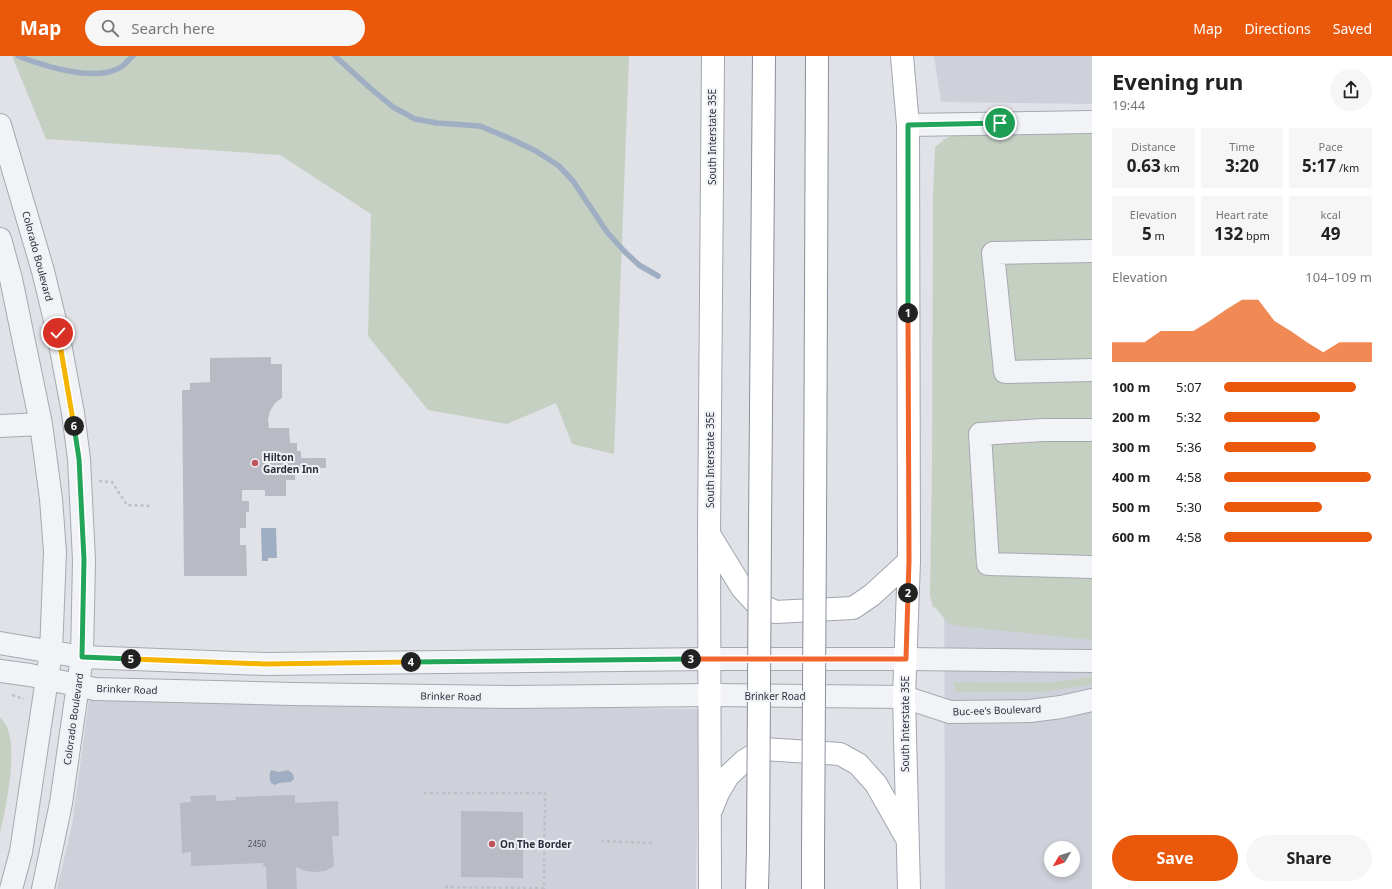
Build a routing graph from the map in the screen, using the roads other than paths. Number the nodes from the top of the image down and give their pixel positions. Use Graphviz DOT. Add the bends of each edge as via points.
graph roads {
  1 [pos="713,56"];
  2 [pos="764,56"];
  3 [pos="817,56"];
  4 [pos="902,56"];
  5 [pos="1092,122"];
  6 [pos="0,125"];
  7 [pos="908,125"];
  8 [pos="4,155"];
  9 [pos="0,240"];
  10 [pos="1092,251"];
  11 [pos="43,271"];
  12 [pos="4,281"];
  13 [pos="1092,370"];
  14 [pos="41,424"];
  15 [pos="0,426"];
  16 [pos="1092,430"];
  17 [pos="709,534"];
  18 [pos="909,561"];
  19 [pos="1092,567"];
  20 [pos="0,643"];
  21 [pos="51,652"];
  22 [pos="82,657"];
  23 [pos="710,659"];
  24 [pos="906,659"];
  25 [pos="1092,661"];
  26 [pos="370,663"];
  27 [pos="0,671"];
  28 [pos="48,678"];
  29 [pos="77,685"];
  30 [pos="366,695"];
  31 [pos="710,695"];
  32 [pos="904,697"];
  33 [pos="1092,700"];
  34 [pos="710,813"];
  35 [pos="908,840"];
  36 [pos="11,889"];
  37 [pos="44,889"];
  38 [pos="710,889"];
  39 [pos="758,889"];
  40 [pos="813,889"];
  41 [pos="909,889"];
  1 -- 17 [label="main road, South Interstate 35E"];
  2 -- 39 [label="main road, bridge"];
  3 -- 40 [label="main road, bridge"];
  4 -- 7 [label="main road, South Interstate 35E"];
  5 -- 7 [label="street"];
  6 -- 8 [label="street, Colorado Boulevard"];
  7 -- 18 [label="main road, South Interstate 35E"];
  8 -- 11 [label="street, Colorado Boulevard"];
  9 -- 12 [label="street"];
  10 -- 13 [label="street" via="993,253 1005,372"];
  11 -- 12 [label="street"];
  11 -- 22 [label="street, Colorado Boulevard" via="73,413 79,459 84,560"];
  12 -- 14 [label="street"];
  14 -- 15 [label="street"];
  14 -- 21 [label="street" via="51,499 54,552"];
  16 -- 19 [label="street" via="980,434 988,564"];
  17 -- 18 [label="main road" via="742,588 754,601 776,612 853,608 886,584"];
  17 -- 23 [label="main road, South Interstate 35E"];
  18 -- 24 [label="main road, South Interstate 35E"];
  20 -- 21 [label="street"];
  21 -- 22 [label="street"];
  21 -- 28 [label="street"];
  22 -- 26 [label="street" via="265,664"];
  22 -- 29 [label="street, Colorado Boulevard"];
  23 -- 24 [label="street"];
  23 -- 26 [label="street"];
  23 -- 31 [label="main road, South Interstate 35E"];
  24 -- 25 [label="street"];
  24 -- 32 [label="main road, South Interstate 35E"];
  26 -- 30 [label="street"];
  27 -- 28 [label="street, Brinker Road"];
  28 -- 29 [label="street, Brinker Road"];
  28 -- 36 [label="street" via="21,852"];
  29 -- 30 [label="street, Brinker Road" via="95,688"];
  29 -- 37 [label="street, Colorado Boulevard" via="61,803"];
  30 -- 31 [label="street, Brinker Road"];
  31 -- 32 [label="street, Brinker Road"];
  31 -- 34 [label="main road, South Interstate 35E"];
  32 -- 33 [label="street, Buc-ee's Boulevard" via="950,712 1030,711"];
  32 -- 35 [label="main road, South Interstate 35E"];
  34 -- 35 [label="main road" via="728,776 744,761 764,749 840,754 858,764 876,784"];
  34 -- 38 [label="main road, South Interstate 35E"];
  35 -- 41 [label="main road, South Interstate 35E"];
}
